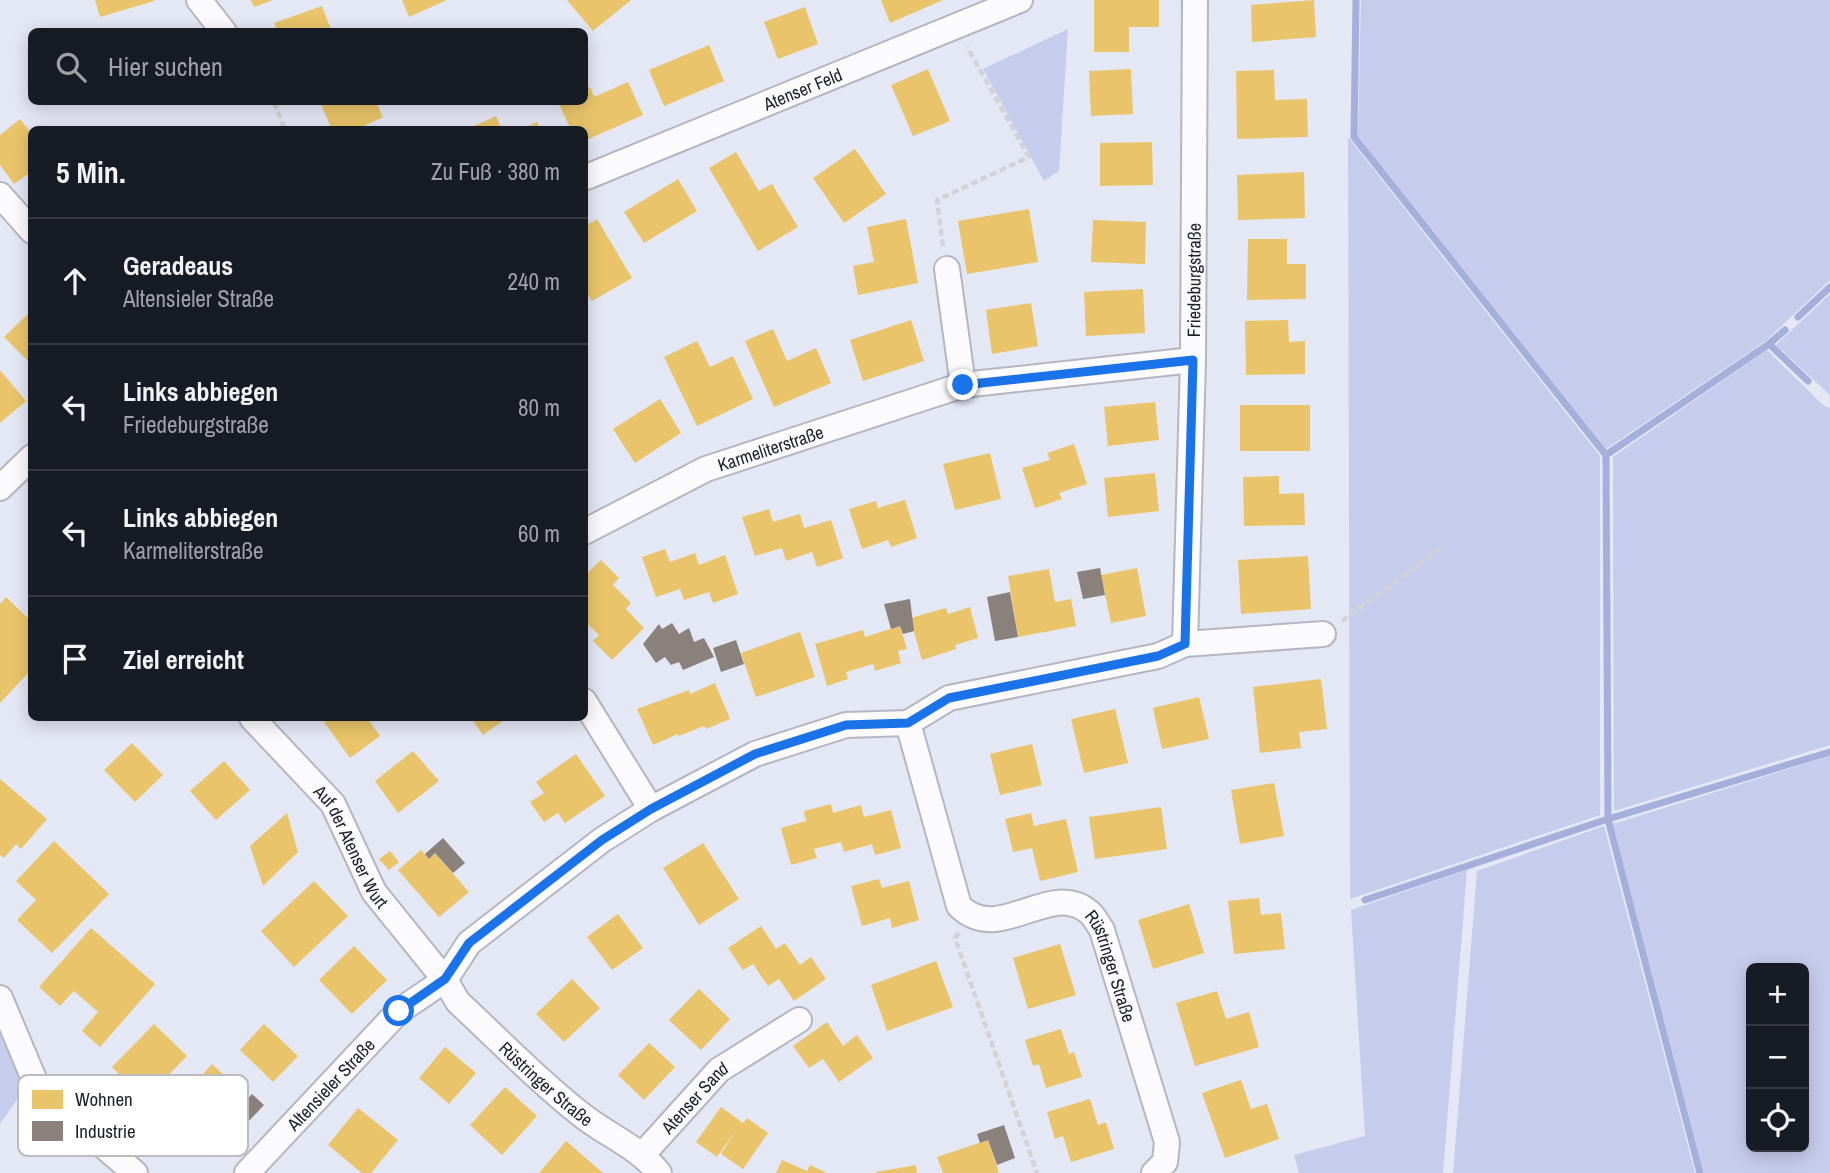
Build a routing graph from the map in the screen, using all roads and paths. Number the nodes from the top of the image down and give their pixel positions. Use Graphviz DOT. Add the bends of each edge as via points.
graph roads {
  1 [pos="199,0"];
  2 [pos="1020,0"];
  3 [pos="1195,0"];
  4 [pos="221,28"];
  5 [pos="956,28"];
  6 [pos="275,105"];
  7 [pos="283,126"];
  8 [pos="588,176"];
  9 [pos="0,195"];
  10 [pos="28,226"];
  11 [pos="947,269"];
  12 [pos="1193,360"];
  13 [pos="963,385"];
  14 [pos="28,461"];
  15 [pos="0,488"];
  16 [pos="588,530"];
  17 [pos="1440,549"];
  18 [pos="1323,635"];
  19 [pos="1185,644"];
  20 [pos="588,707"];
  21 [pos="255,721"];
  22 [pos="908,723"];
  23 [pos="651,809"];
  24 [pos="970,917"];
  25 [pos="445,979"];
  26 [pos="0,998"];
  27 [pos="799,1020"];
  28 [pos="32,1075"];
  29 [pos="644,1153"];
  30 [pos="115,1156"];
  31 [pos="135,1173"];
  32 [pos="247,1173"];
  33 [pos="659,1173"];
  34 [pos="1037,1173"];
  35 [pos="1154,1173"];
  1 -- 4 [label="street"];
  2 -- 5 [label="street, Atenser Feld"];
  3 -- 12 [label="street, Friedeburgstraße"];
  5 -- 8 [label="street, Atenser Feld"];
  5 -- 11 [label="path" via="1029,158 937,200"];
  6 -- 7 [label="path"];
  9 -- 10 [label="street"];
  11 -- 13 [label="street"];
  12 -- 13 [label="street, Karmeliterstraße"];
  12 -- 19 [label="street, Friedeburgstraße"];
  13 -- 16 [label="street, Karmeliterstraße" via="706,469"];
  14 -- 15 [label="street"];
  17 -- 18 [label="path"];
  18 -- 19 [label="street, Altensieler Straße"];
  19 -- 22 [label="street, Altensieler Straße" via="1158,656 949,698"];
  20 -- 23 [label="street"];
  21 -- 25 [label="street, Auf der Atenser Wurt" via="333,804 374,892"];
  22 -- 23 [label="street, Altensieler Straße" via="846,725 755,754"];
  22 -- 24 [label="street" via="958,906"];
  23 -- 25 [label="street, Altensieler Straße" via="602,840 469,943"];
  24 -- 34 [label="path" via="955,939"];
  24 -- 35 [label="street, Rüstringer Straße" via="985,922 1059,901 1088,911 1095,920 1102,930 1167,1142 1165,1162"];
  25 -- 29 [label="street, Rüstringer Straße" via="458,1002 578,1112"];
  25 -- 32 [label="street, Altensieler Straße" via="399,1011"];
  26 -- 28 [label="street"];
  27 -- 29 [label="street, Atenser Sand" via="719,1070"];
  29 -- 33 [label="street, Rüstringer Straße"];
  30 -- 31 [label="street"];
}
